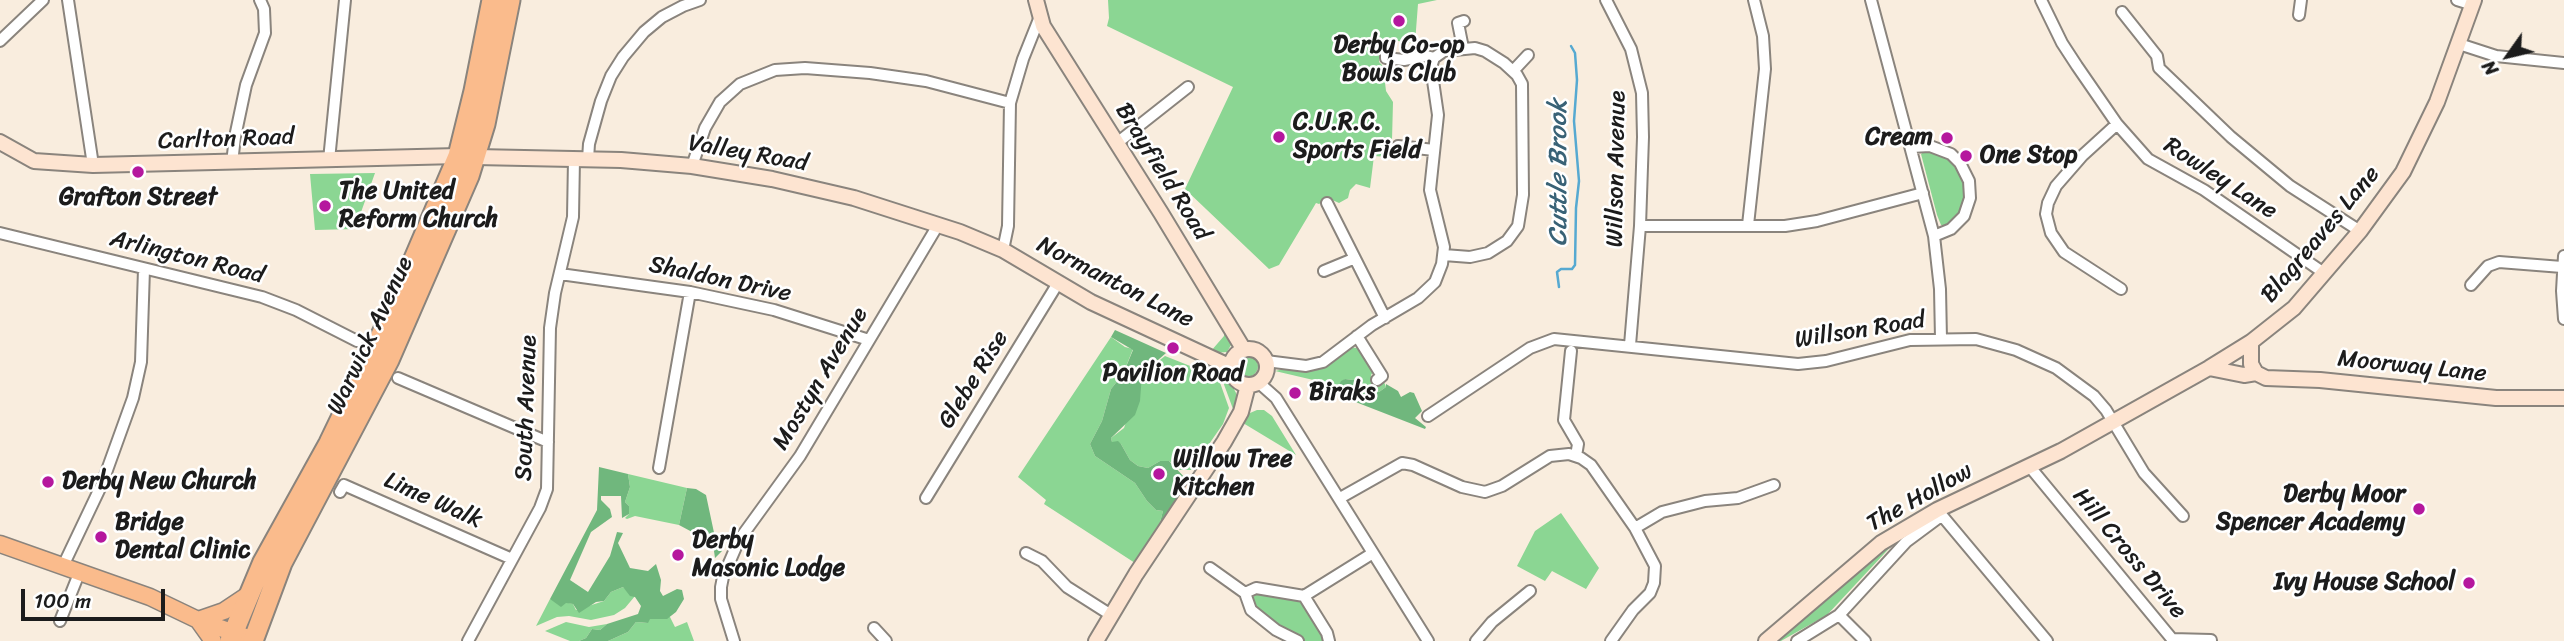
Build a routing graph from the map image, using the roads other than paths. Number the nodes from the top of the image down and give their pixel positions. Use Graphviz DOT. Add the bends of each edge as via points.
graph roads {
  1 [pos="44,0"];
  2 [pos="68,0"];
  3 [pos="260,0"];
  4 [pos="345,0"];
  5 [pos="492,0"];
  6 [pos="510,0"];
  7 [pos="700,0"];
  8 [pos="1036,0"];
  9 [pos="1606,0"];
  10 [pos="1754,0"];
  11 [pos="1871,0"];
  12 [pos="2041,0"];
  13 [pos="2301,0"];
  14 [pos="2457,0"];
  15 [pos="682,3"];
  16 [pos="2473,3"];
  17 [pos="2122,12"];
  18 [pos="2299,15"];
  19 [pos="1039,19"];
  20 [pos="1464,21"];
  21 [pos="0,41"];
  22 [pos="2459,44"];
  23 [pos="1463,48"];
  24 [pos="1386,50"];
  25 [pos="1528,55"];
  26 [pos="1434,58"];
  27 [pos="2564,63"];
  28 [pos="1513,71"];
  29 [pos="1188,87"];
  30 [pos="1010,103"];
  31 [pos="2117,124"];
  32 [pos="0,142"];
  33 [pos="1117,143"];
  34 [pos="1911,147"];
  35 [pos="1434,150"];
  36 [pos="1397,153"];
  37 [pos="467,157"];
  38 [pos="581,159"];
  39 [pos="328,160"];
  40 [pos="232,163"];
  41 [pos="93,165"];
  42 [pos="692,166"];
  43 [pos="1923,193"];
  44 [pos="1327,203"];
  45 [pos="938,225"];
  46 [pos="1748,225"];
  47 [pos="1640,226"];
  48 [pos="2360,231"];
  49 [pos="0,233"];
  50 [pos="1934,236"];
  51 [pos="1003,250"];
  52 [pos="1444,255"];
  53 [pos="1353,259"];
  54 [pos="2563,262"];
  55 [pos="144,269"];
  56 [pos="1324,271"];
  57 [pos="2324,273"];
  58 [pos="560,274"];
  59 [pos="1058,283"];
  60 [pos="2471,285"];
  61 [pos="2121,289"];
  62 [pos="690,292"];
  63 [pos="1385,318"];
  64 [pos="2564,319"];
  65 [pos="1357,337"];
  66 [pos="1941,339"];
  67 [pos="869,340"];
  68 [pos="357,341"];
  69 [pos="2250,342"];
  70 [pos="1630,345"];
  71 [pos="1244,350"];
  72 [pos="1571,351"];
  73 [pos="1266,361"];
  74 [pos="1231,367"];
  75 [pos="2209,368"];
  76 [pos="2256,373"];
  77 [pos="398,377"];
  78 [pos="1377,380"];
  79 [pos="1253,384"];
  80 [pos="2564,398"];
  81 [pos="1428,416"];
  82 [pos="2113,422"];
  83 [pos="548,442"];
  84 [pos="1576,456"];
  85 [pos="2030,467"];
  86 [pos="659,468"];
  87 [pos="1774,485"];
  88 [pos="340,492"];
  89 [pos="926,498"];
  90 [pos="1340,498"];
  91 [pos="1939,513"];
  92 [pos="2183,516"];
  93 [pos="1635,528"];
  94 [pos="0,544"];
  95 [pos="1026,553"];
  96 [pos="1373,553"];
  97 [pos="512,559"];
  98 [pos="282,563"];
  99 [pos="63,566"];
  100 [pos="1210,568"];
  101 [pos="80,571"];
  102 [pos="1530,591"];
  103 [pos="1245,593"];
  104 [pos="248,595"];
  105 [pos="1304,596"];
  106 [pos="1111,615"];
  107 [pos="1839,615"];
  108 [pos="198,620"];
  109 [pos="60,621"];
  110 [pos="874,628"];
  111 [pos="231,637"];
  112 [pos="2211,640"];
  113 [pos="212,641"];
  114 [pos="255,641"];
  115 [pos="468,641"];
  116 [pos="734,641"];
  117 [pos="886,641"];
  118 [pos="1096,641"];
  119 [pos="1298,641"];
  120 [pos="1329,641"];
  121 [pos="1429,641"];
  122 [pos="1476,641"];
  123 [pos="1611,641"];
  124 [pos="1766,641"];
  125 [pos="1797,641"];
  126 [pos="1865,641"];
  127 [pos="2047,641"];
  1 -- 21 [label="street"];
  2 -- 41 [label="street"];
  3 -- 40 [label="street" via="265,33 246,85"];
  4 -- 39 [label="street"];
  5 -- 37 [label="highway, Warwick Avenue"];
  6 -- 37 [label="highway, Warwick Avenue" via="500,56"];
  7 -- 15 [label="street, South Avenue"];
  8 -- 19 [label="street"];
  9 -- 47 [label="street, Willson Avenue" via="1631,48 1642,93"];
  10 -- 46 [label="street" via="1765,69"];
  11 -- 34 [label="street"];
  12 -- 31 [label="street, Rowley Lane" via="2062,43"];
  13 -- 18 [label="street"];
  14 -- 16 [label="street"];
  15 -- 38 [label="street, South Avenue" via="644,32 616,67"];
  16 -- 22 [label="street, Blagreaves Lane"];
  17 -- 48 [label="street" via="2157,56 2159,68 2231,137 2290,186"];
  19 -- 30 [label="street, Normanton Lane"];
  19 -- 33 [label="street, Brayfield Road"];
  20 -- 23 [label="street" via="1458,23"];
  22 -- 27 [label="street" via="2496,56"];
  22 -- 48 [label="street, Blagreaves Lane" via="2413,155"];
  23 -- 26 [label="street"];
  23 -- 28 [label="street" via="1485,51"];
  24 -- 26 [label="street" via="1385,58"];
  25 -- 28 [label="street"];
  26 -- 35 [label="street" via="1431,67 1438,110"];
  28 -- 52 [label="street" via="1522,90 1520,222 1511,237 1493,250 1470,257"];
  29 -- 33 [label="street"];
  30 -- 42 [label="street" via="881,74 775,70 744,82 724,98 707,122"];
  30 -- 51 [label="street, Normanton Lane" via="1008,226"];
  31 -- 57 [label="street, Rowley Lane" via="2148,159 2204,190"];
  31 -- 61 [label="street" via="2061,180 2046,214 2051,233 2064,252"];
  32 -- 41 [label="street, Carlton Road" via="34,161"];
  33 -- 71 [label="street, Brayfield Road"];
  34 -- 43 [label="street"];
  34 -- 50 [label="street" via="1930,146 1951,154 1969,181 1964,216 1951,229"];
  35 -- 36 [label="street" via="1398,146"];
  35 -- 52 [label="street" via="1430,190"];
  37 -- 38 [label="street, Valley Road"];
  37 -- 39 [label="street, Carlton Road"];
  37 -- 98 [label="highway, Warwick Avenue" via="389,360"];
  37 -- 104 [label="highway, Warwick Avenue" via="329,443"];
  38 -- 42 [label="street, Valley Road"];
  38 -- 58 [label="street, South Avenue"];
  39 -- 40 [label="street, Carlton Road"];
  40 -- 41 [label="street, Carlton Road"];
  42 -- 45 [label="street, Valley Road" via="813,188"];
  43 -- 46 [label="street" via="1817,221"];
  43 -- 50 [label="street"];
  44 -- 53 [label="street"];
  45 -- 51 [label="street, Valley Road"];
  45 -- 67 [label="street, Mostyn Avenue"];
  46 -- 47 [label="street"];
  47 -- 70 [label="street, Willson Avenue"];
  48 -- 57 [label="street, Blagreaves Lane"];
  49 -- 55 [label="street, Arlington Road"];
  50 -- 66 [label="street"];
  51 -- 59 [label="street, Normanton Lane"];
  52 -- 63 [label="street" via="1429,289"];
  53 -- 56 [label="street"];
  53 -- 63 [label="street"];
  54 -- 60 [label="street" via="2499,262 2488,266"];
  54 -- 64 [label="street"];
  55 -- 68 [label="street, Arlington Road" via="271,300"];
  55 -- 99 [label="street" via="141,362 131,407 102,484"];
  57 -- 69 [label="street, Blagreaves Lane" via="2294,308"];
  58 -- 62 [label="street, Shaldon Drive"];
  58 -- 83 [label="street, South Avenue" via="550,328"];
  59 -- 74 [label="street, Normanton Lane" via="1126,320"];
  59 -- 89 [label="street, Glebe Rise"];
  62 -- 67 [label="street, Shaldon Drive" via="774,310"];
  62 -- 86 [label="street"];
  63 -- 65 [label="street"];
  65 -- 73 [label="street" via="1318,365"];
  65 -- 78 [label="street" via="1382,376"];
  66 -- 70 [label="street, Willson Road" via="1910,340 1798,364"];
  66 -- 82 [label="street, Willson Road" via="1993,343 2049,365 2094,396"];
  67 -- 116 [label="street, Mostyn Avenue" via="800,456 734,552 723,577 721,599"];
  69 -- 75 [label="street, Blagreaves Lane"];
  69 -- 76 [label="street"];
  70 -- 81 [label="street, Willson Road" via="1560,338 1547,341 1522,352"];
  71 -- 73 [label="street" via="1256,351"];
  71 -- 74 [label="street"];
  72 -- 84 [label="street" via="1564,420 1578,444"];
  73 -- 79 [label="street" via="1266,373"];
  74 -- 79 [label="street" via="1238,381"];
  75 -- 76 [label="street, Moorway Lane"];
  75 -- 82 [label="street, Blagreaves Lane"];
  76 -- 80 [label="street, Moorway Lane" via="2266,378 2496,398"];
  77 -- 83 [label="street"];
  79 -- 90 [label="street" via="1276,398"];
  79 -- 106 [label="street" via="1224,442"];
  82 -- 85 [label="street, The Hollow"];
  82 -- 92 [label="street, Willson Road" via="2144,473"];
  83 -- 97 [label="street, South Avenue" via="545,497"];
  84 -- 90 [label="street" via="1550,456 1485,492 1402,463"];
  84 -- 93 [label="street" via="1591,466"];
  85 -- 91 [label="street, The Hollow"];
  85 -- 112 [label="street, Hill Cross Drive" via="2172,639"];
  87 -- 93 [label="street" via="1738,498 1662,512"];
  88 -- 97 [label="street, Lime Walk" via="344,485"];
  90 -- 96 [label="street"];
  91 -- 107 [label="street"];
  91 -- 124 [label="street, The Hollow" via="1881,543"];
  91 -- 127 [label="street"];
  93 -- 123 [label="street" via="1654,560 1654,583"];
  94 -- 99 [label="main road"];
  95 -- 106 [label="street"];
  96 -- 105 [label="street"];
  96 -- 121 [label="street"];
  97 -- 115 [label="street, South Avenue"];
  98 -- 111 [label="highway"];
  98 -- 114 [label="highway, Warwick Avenue"];
  99 -- 101 [label="main road"];
  100 -- 103 [label="street"];
  101 -- 108 [label="main road"];
  101 -- 109 [label="street"];
  102 -- 122 [label="street"];
  103 -- 105 [label="street" via="1256,589"];
  103 -- 119 [label="street" via="1251,610"];
  104 -- 108 [label="main road" via="224,611"];
  104 -- 111 [label="highway, Warwick Avenue"];
  105 -- 120 [label="street"];
  106 -- 118 [label="street"];
  107 -- 125 [label="street"];
  107 -- 126 [label="street"];
  108 -- 111 [label="main road"];
  108 -- 113 [label="main road"];
  110 -- 117 [label="street"];
  111 -- 114 [label="main road"];
}
